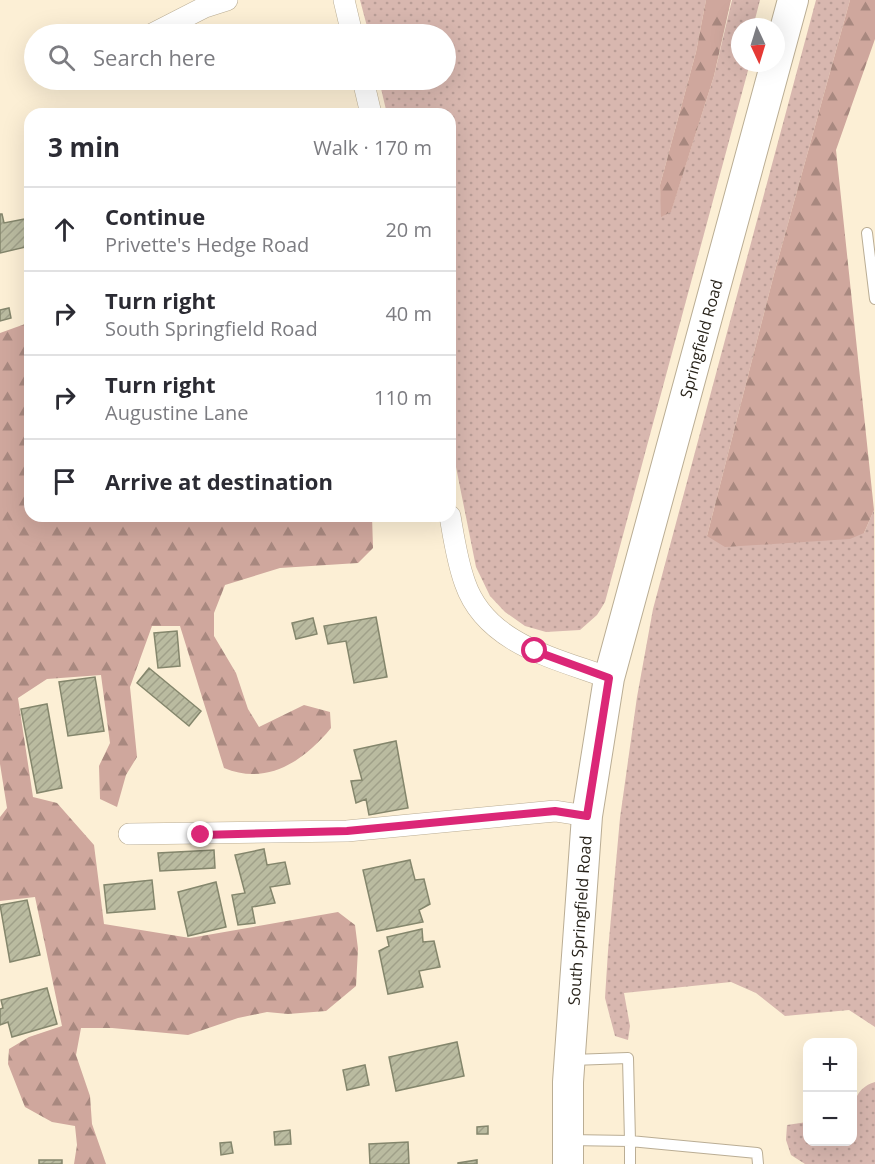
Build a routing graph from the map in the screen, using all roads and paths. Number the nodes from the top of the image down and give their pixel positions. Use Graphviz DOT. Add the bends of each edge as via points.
graph roads {
  1 [pos="227,0"];
  2 [pos="344,0"];
  3 [pos="794,0"];
  4 [pos="172,24"];
  5 [pos="350,24"];
  6 [pos="365,90"];
  7 [pos="370,108"];
  8 [pos="867,233"];
  9 [pos="875,299"];
  10 [pos="451,522"];
  11 [pos="609,678"];
  12 [pos="587,816"];
  13 [pos="129,834"];
  14 [pos="570,1060"];
  15 [pos="630,1141"];
  16 [pos="568,1152"];
  17 [pos="630,1164"];
  18 [pos="758,1164"];
  1 -- 4 [label="street"];
  2 -- 5 [label="street"];
  3 -- 11 [label="main road, Springfield Road"];
  6 -- 7 [label="street"];
  8 -- 9 [label="lane"];
  10 -- 11 [label="street" via="465,585 482,615 504,635 535,651"];
  11 -- 12 [label="main road, South Springfield Road"];
  12 -- 13 [label="street" via="555,811 337,832"];
  12 -- 14 [label="main road, South Springfield Road"];
  14 -- 15 [label="lane" via="628,1058"];
  14 -- 16 [label="main road, South Springfield Road"];
  15 -- 16 [label="lane"];
  15 -- 17 [label="lane"];
  15 -- 18 [label="lane" via="757,1153"];
}
